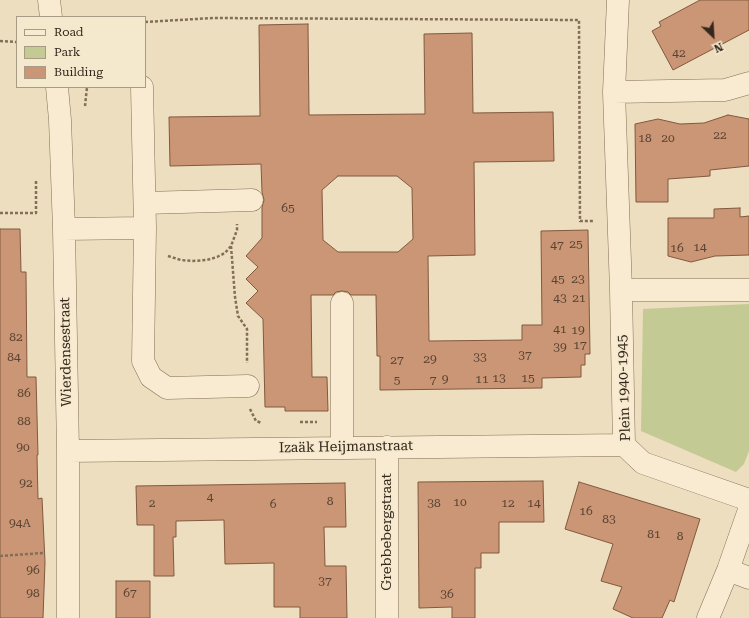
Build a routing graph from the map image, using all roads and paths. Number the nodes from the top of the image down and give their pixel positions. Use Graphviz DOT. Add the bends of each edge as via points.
graph roads {
  1 [pos="49,0"];
  2 [pos="618,0"];
  3 [pos="51,16"];
  4 [pos="146,22"];
  5 [pos="0,41"];
  6 [pos="16,42"];
  7 [pos="749,83"];
  8 [pos="57,88"];
  9 [pos="142,88"];
  10 [pos="614,92"];
  11 [pos="62,180"];
  12 [pos="244,200"];
  13 [pos="145,203"];
  14 [pos="0,213"];
  15 [pos="618,221"];
  16 [pos="64,229"];
  17 [pos="145,238"];
  18 [pos="231,246"];
  19 [pos="621,290"];
  20 [pos="749,290"];
  21 [pos="342,302"];
  22 [pos="248,386"];
  23 [pos="342,421"];
  24 [pos="295,423"];
  25 [pos="268,424"];
  26 [pos="624,445"];
  27 [pos="342,447"];
  28 [pos="386,447"];
  29 [pos="68,451"];
  30 [pos="749,500"];
  31 [pos="749,510"];
  32 [pos="68,552"];
  33 [pos="0,556"];
  34 [pos="728,570"];
  35 [pos="749,578"];
  36 [pos="68,618"];
  37 [pos="387,618"];
  38 [pos="708,618"];
  1 -- 3 [label="street"];
  2 -- 10 [label="street, Plein 1940-1945"];
  4 -- 15 [label="path" via="213,18 579,20 580,221"];
  5 -- 6 [label="path"];
  7 -- 10 [label="street" via="725,90"];
  8 -- 11 [label="street, Wierdensestraat"];
  9 -- 13 [label="street"];
  10 -- 15 [label="street, Plein 1940-1945"];
  11 -- 14 [label="path" via="36,180 36,213"];
  11 -- 16 [label="street, Wierdensestraat"];
  12 -- 13 [label="street"];
  12 -- 18 [label="path"];
  13 -- 17 [label="street"];
  15 -- 19 [label="street, Plein 1940-1945"];
  16 -- 17 [label="street"];
  16 -- 29 [label="street, Wierdensestraat"];
  17 -- 18 [label="path" via="181,260 206,260 225,253"];
  17 -- 22 [label="street" via="143,361 151,377 167,388"];
  18 -- 22 [label="path" via="238,316 247,329"];
  19 -- 20 [label="street"];
  19 -- 26 [label="street, Plein 1940-1945"];
  21 -- 23 [label="street"];
  22 -- 25 [label="path" via="248,407 252,415 256,421"];
  23 -- 24 [label="path"];
  23 -- 27 [label="street"];
  26 -- 28 [label="street, Izaäk Heijmanstraat"];
  26 -- 30 [label="street, Plein 1940-1945" via="643,463"];
  27 -- 28 [label="street, Izaäk Heijmanstraat"];
  27 -- 29 [label="street, Izaäk Heijmanstraat"];
  28 -- 37 [label="street, Grebbebergstraat"];
  29 -- 32 [label="street, Wierdensestraat"];
  31 -- 34 [label="street"];
  32 -- 33 [label="path"];
  32 -- 36 [label="street, Wierdensestraat"];
  34 -- 35 [label="street"];
  34 -- 38 [label="street"];
}
